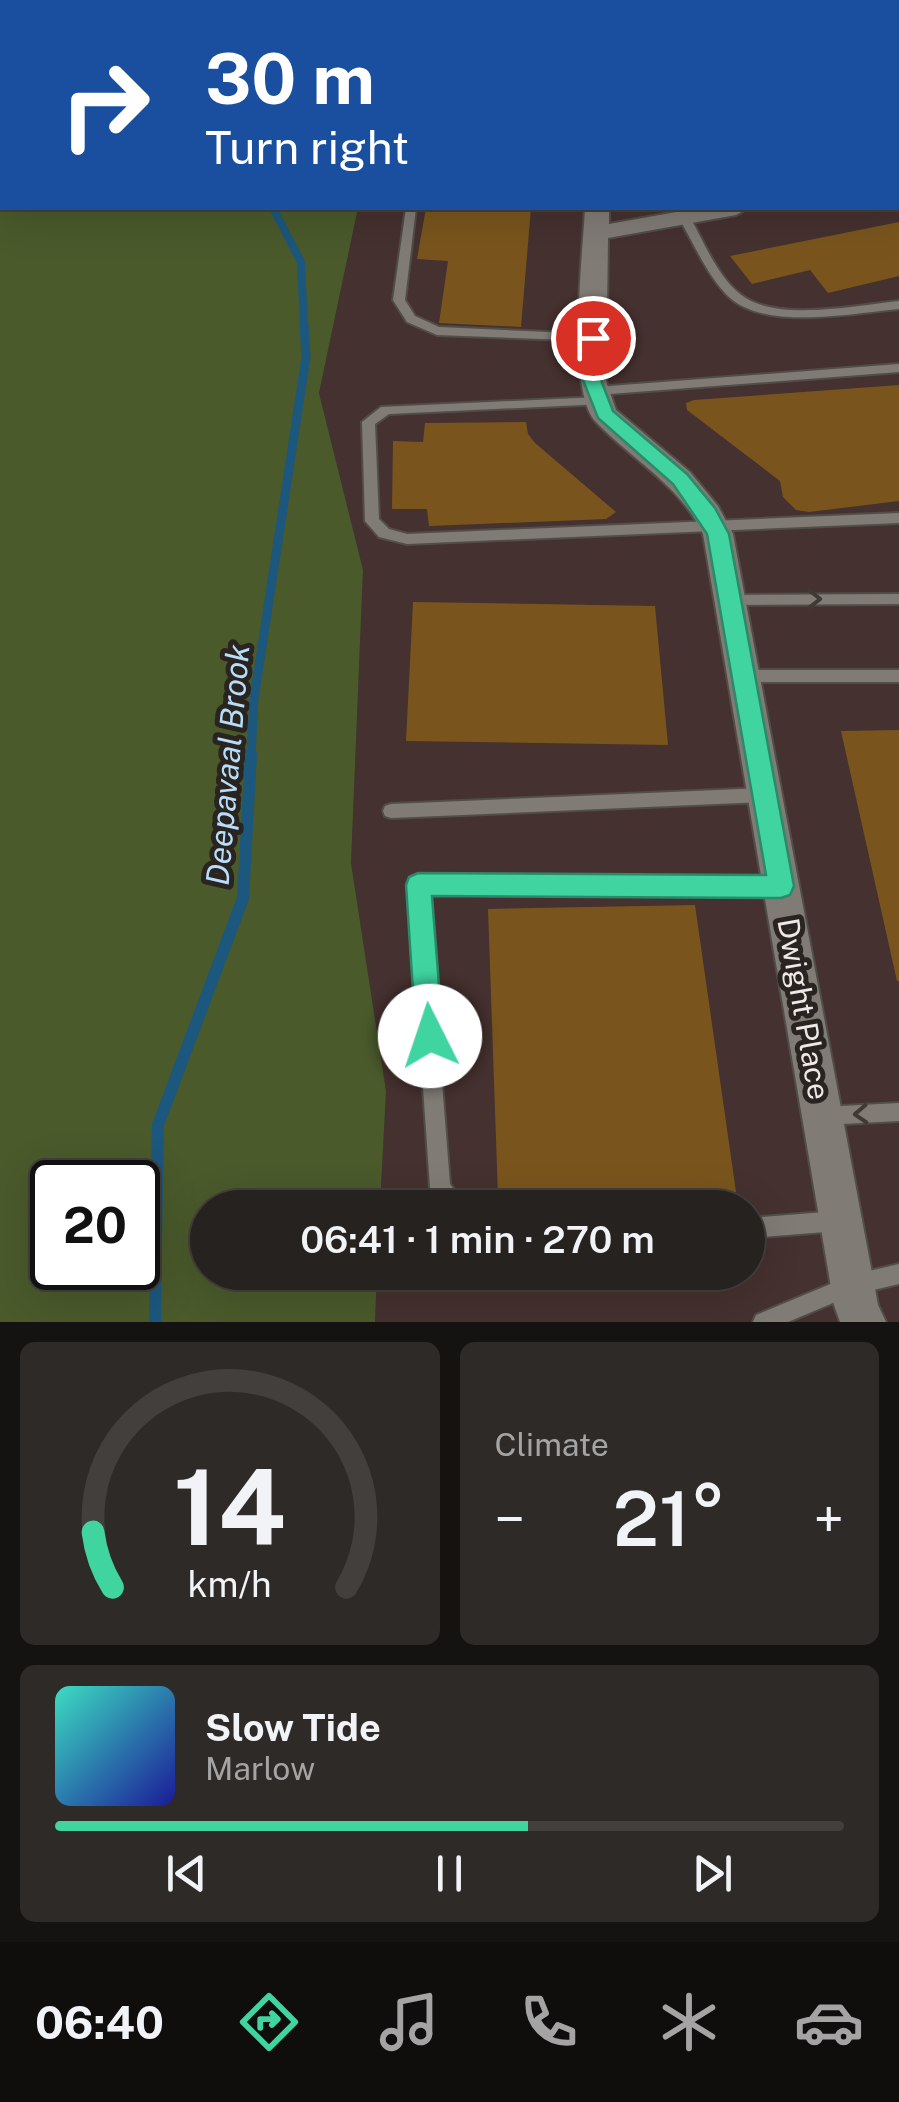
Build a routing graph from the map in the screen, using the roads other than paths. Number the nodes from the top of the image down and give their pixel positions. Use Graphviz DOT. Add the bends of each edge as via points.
graph roads {
  1 [pos="411,210"];
  2 [pos="724,210"];
  3 [pos="684,217"];
  4 [pos="597,220"];
  5 [pos="899,306"];
  6 [pos="593,338"];
  7 [pos="899,368"];
  8 [pos="598,396"];
  9 [pos="899,518"];
  10 [pos="714,526"];
  11 [pos="899,599"];
  12 [pos="730,600"];
  13 [pos="744,676"];
  14 [pos="899,676"];
  15 [pos="764,795"];
  16 [pos="391,811"];
  17 [pos="781,886"];
  18 [pos="899,1112"];
  19 [pos="822,1116"];
  20 [pos="442,1190"];
  21 [pos="841,1221"];
  22 [pos="765,1227"];
  23 [pos="899,1274"];
  24 [pos="852,1285"];
  25 [pos="763,1322"];
  26 [pos="862,1322"];
  1 -- 6 [label="lane" via="399,300 411,319 437,331"];
  2 -- 3 [label="street"];
  3 -- 4 [label="street"];
  3 -- 5 [label="lane" via="735,297 756,309"];
  4 -- 6 [label="street"];
  6 -- 8 [label="street"];
  7 -- 8 [label="lane"];
  8 -- 10 [label="street, Dwight Place" via="604,414 680,479"];
  8 -- 10 [label="lane" via="386,410 368,422 372,520 407,540"];
  9 -- 10 [label="lane"];
  10 -- 12 [label="street, Dwight Place"];
  12 -- 11 [label="lane, one-way"];
  12 -- 13 [label="street, Dwight Place"];
  13 -- 14 [label="lane"];
  13 -- 15 [label="street, Dwight Place"];
  15 -- 16 [label="lane"];
  15 -- 17 [label="street, Dwight Place"];
  17 -- 19 [label="street, Dwight Place"];
  17 -- 20 [label="lane" via="418,885"];
  18 -- 19 [label="lane, one-way"];
  19 -- 21 [label="street, Dwight Place"];
  21 -- 22 [label="lane"];
  21 -- 24 [label="street, Dwight Place"];
  23 -- 24 [label="lane"];
  24 -- 25 [label="lane"];
  24 -- 26 [label="street, Dwight Place"];
}
